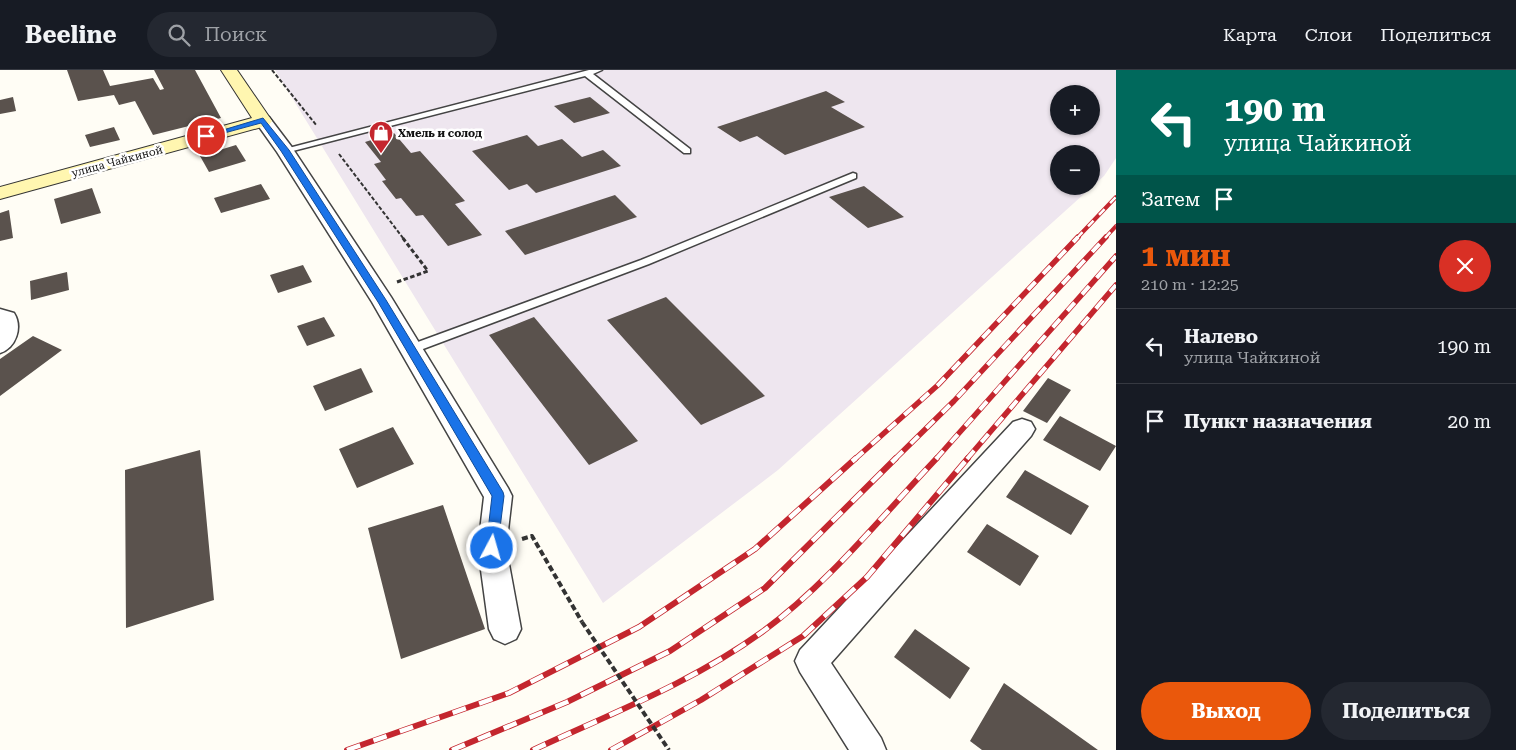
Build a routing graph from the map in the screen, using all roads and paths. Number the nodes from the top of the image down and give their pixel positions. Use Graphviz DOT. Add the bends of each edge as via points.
graph roads {
  1 [pos="228,70"];
  2 [pos="272,70"];
  3 [pos="598,70"];
  4 [pos="587,73"];
  5 [pos="263,121"];
  6 [pos="326,138"];
  7 [pos="285,150"];
  8 [pos="687,151"];
  9 [pos="853,176"];
  10 [pos="0,192"];
  11 [pos="374,291"];
  12 [pos="0,317"];
  13 [pos="0,345"];
  14 [pos="411,349"];
  15 [pos="1022,429"];
  16 [pos="532,536"];
  17 [pos="505,629"];
  18 [pos="669,750"];
  19 [pos="869,750"];
  1 -- 5 [label="street"];
  2 -- 6 [label="path"];
  3 -- 4 [label="lane"];
  4 -- 6 [label="lane"];
  4 -- 8 [label="lane"];
  5 -- 7 [label="street"];
  5 -- 10 [label="street, улица Чайкиной"];
  6 -- 7 [label="lane"];
  6 -- 11 [label="path" via="428,271"];
  7 -- 11 [label="street"];
  9 -- 14 [label="lane" via="645,262"];
  11 -- 14 [label="street"];
  12 -- 13 [label="street" via="6,318 4,341"];
  14 -- 17 [label="street" via="498,496 492,548"];
  15 -- 19 [label="street" via="811,661 832,698"];
  16 -- 18 [label="path, bridge" via="582,622"];
}
